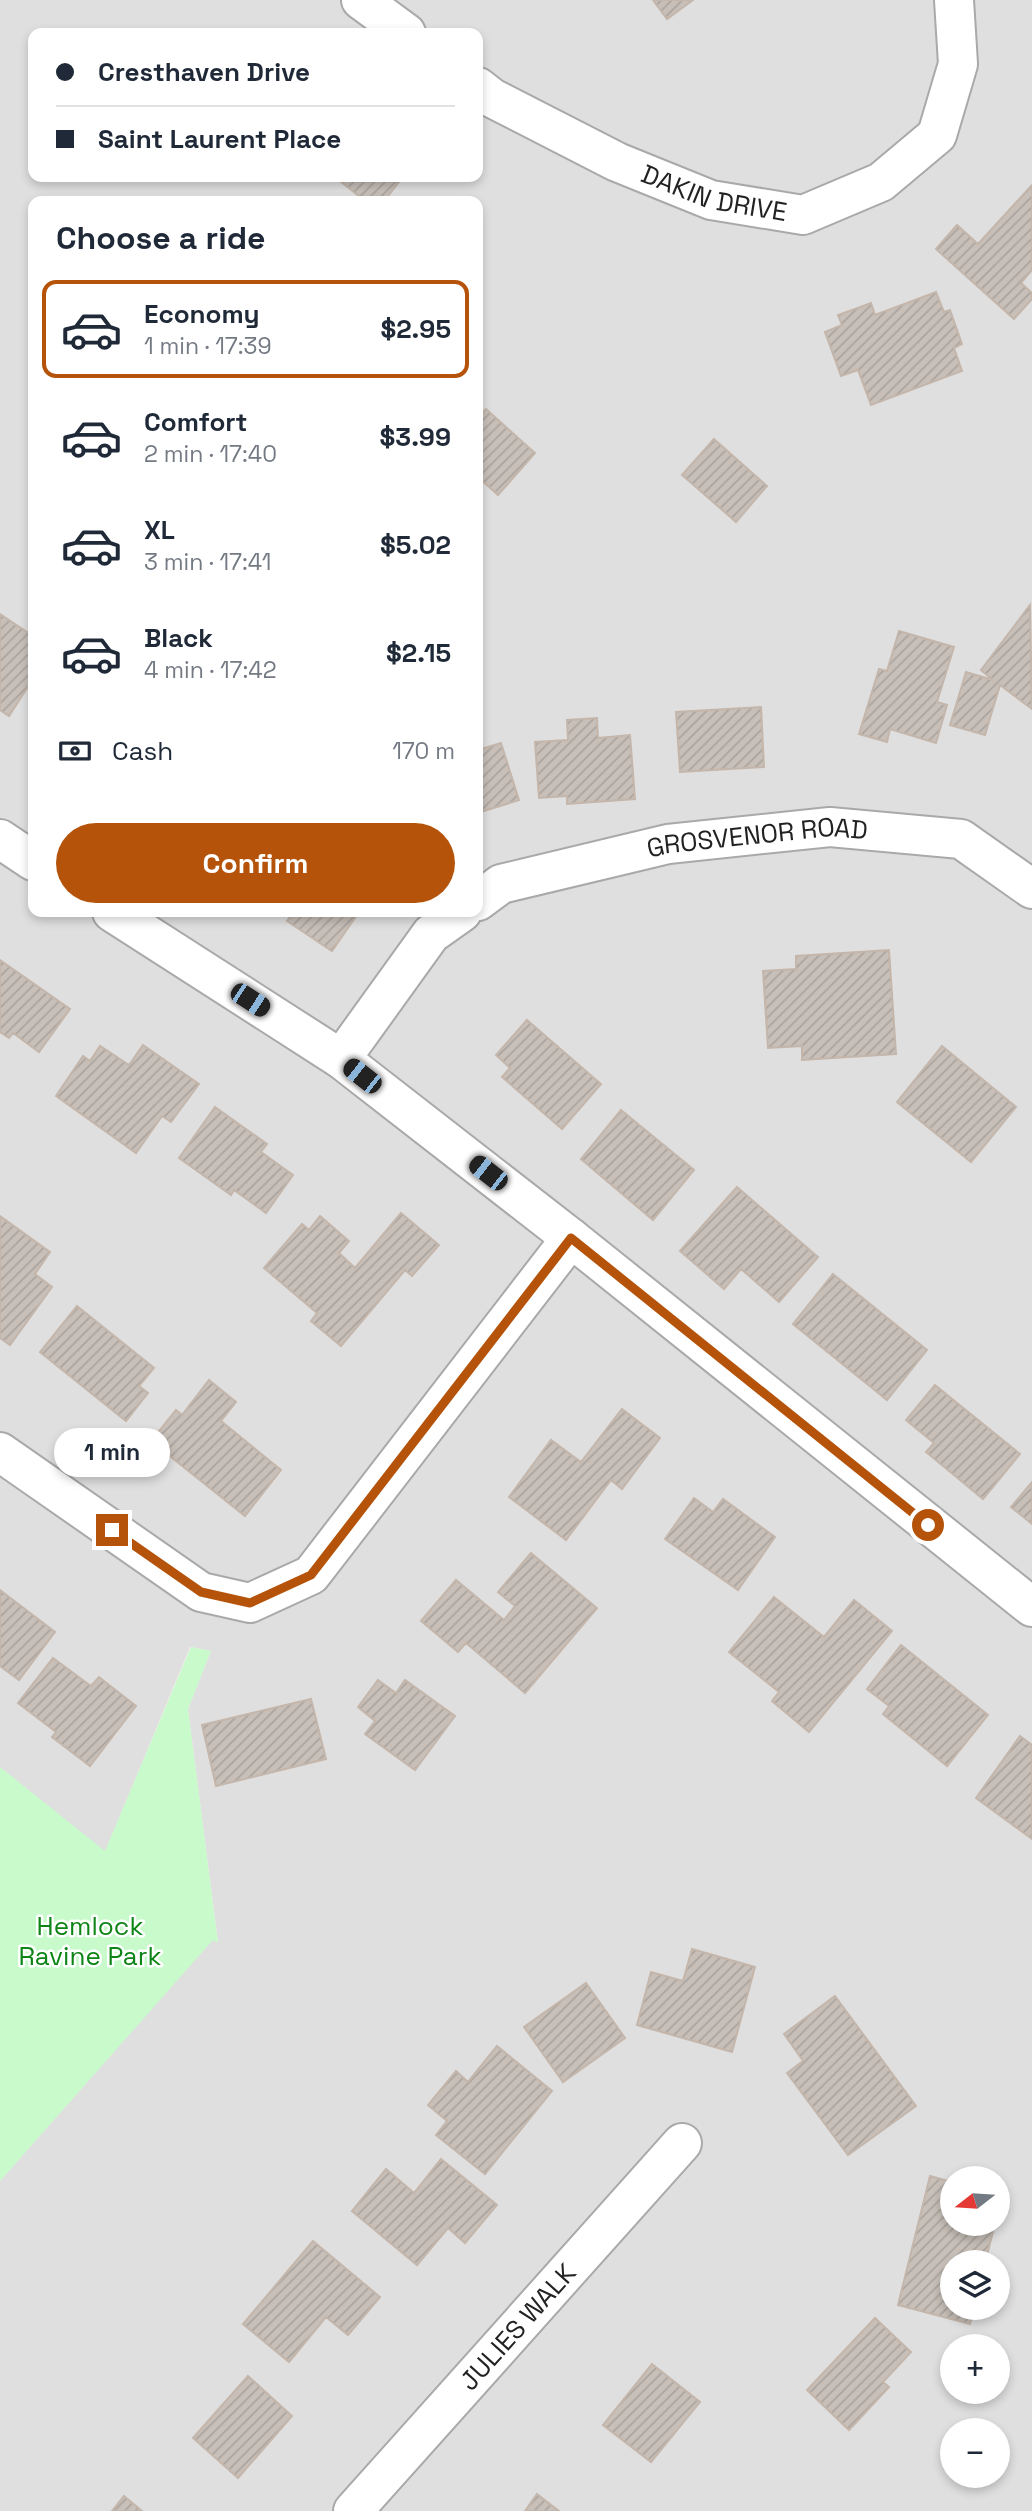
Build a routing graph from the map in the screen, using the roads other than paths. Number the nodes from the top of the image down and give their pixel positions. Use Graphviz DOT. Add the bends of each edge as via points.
graph roads {
  1 [pos="361,0"];
  2 [pos="954,0"];
  3 [pos="399,28"];
  4 [pos="483,91"];
  5 [pos="0,839"];
  6 [pos="28,858"];
  7 [pos="1032,889"];
  8 [pos="483,897"];
  9 [pos="120,917"];
  10 [pos="455,917"];
  11 [pos="341,1059"];
  12 [pos="571,1238"];
  13 [pos="0,1452"];
  14 [pos="1032,1607"];
  15 [pos="682,2143"];
  16 [pos="353,2511"];
  1 -- 3 [label="street"];
  2 -- 4 [label="street, DAKIN DRIVE" via="958,64 937,135 881,182 803,215 710,200 617,162"];
  5 -- 6 [label="street"];
  7 -- 8 [label="street, GROSVENOR ROAD" via="961,839 830,827 667,845 501,884"];
  9 -- 11 [label="street"];
  10 -- 11 [label="street" via="431,934"];
  11 -- 12 [label="street"];
  12 -- 13 [label="street" via="311,1575 250,1603 201,1592"];
  12 -- 14 [label="street"];
  15 -- 16 [label="street, JULIES WALK"];
}
